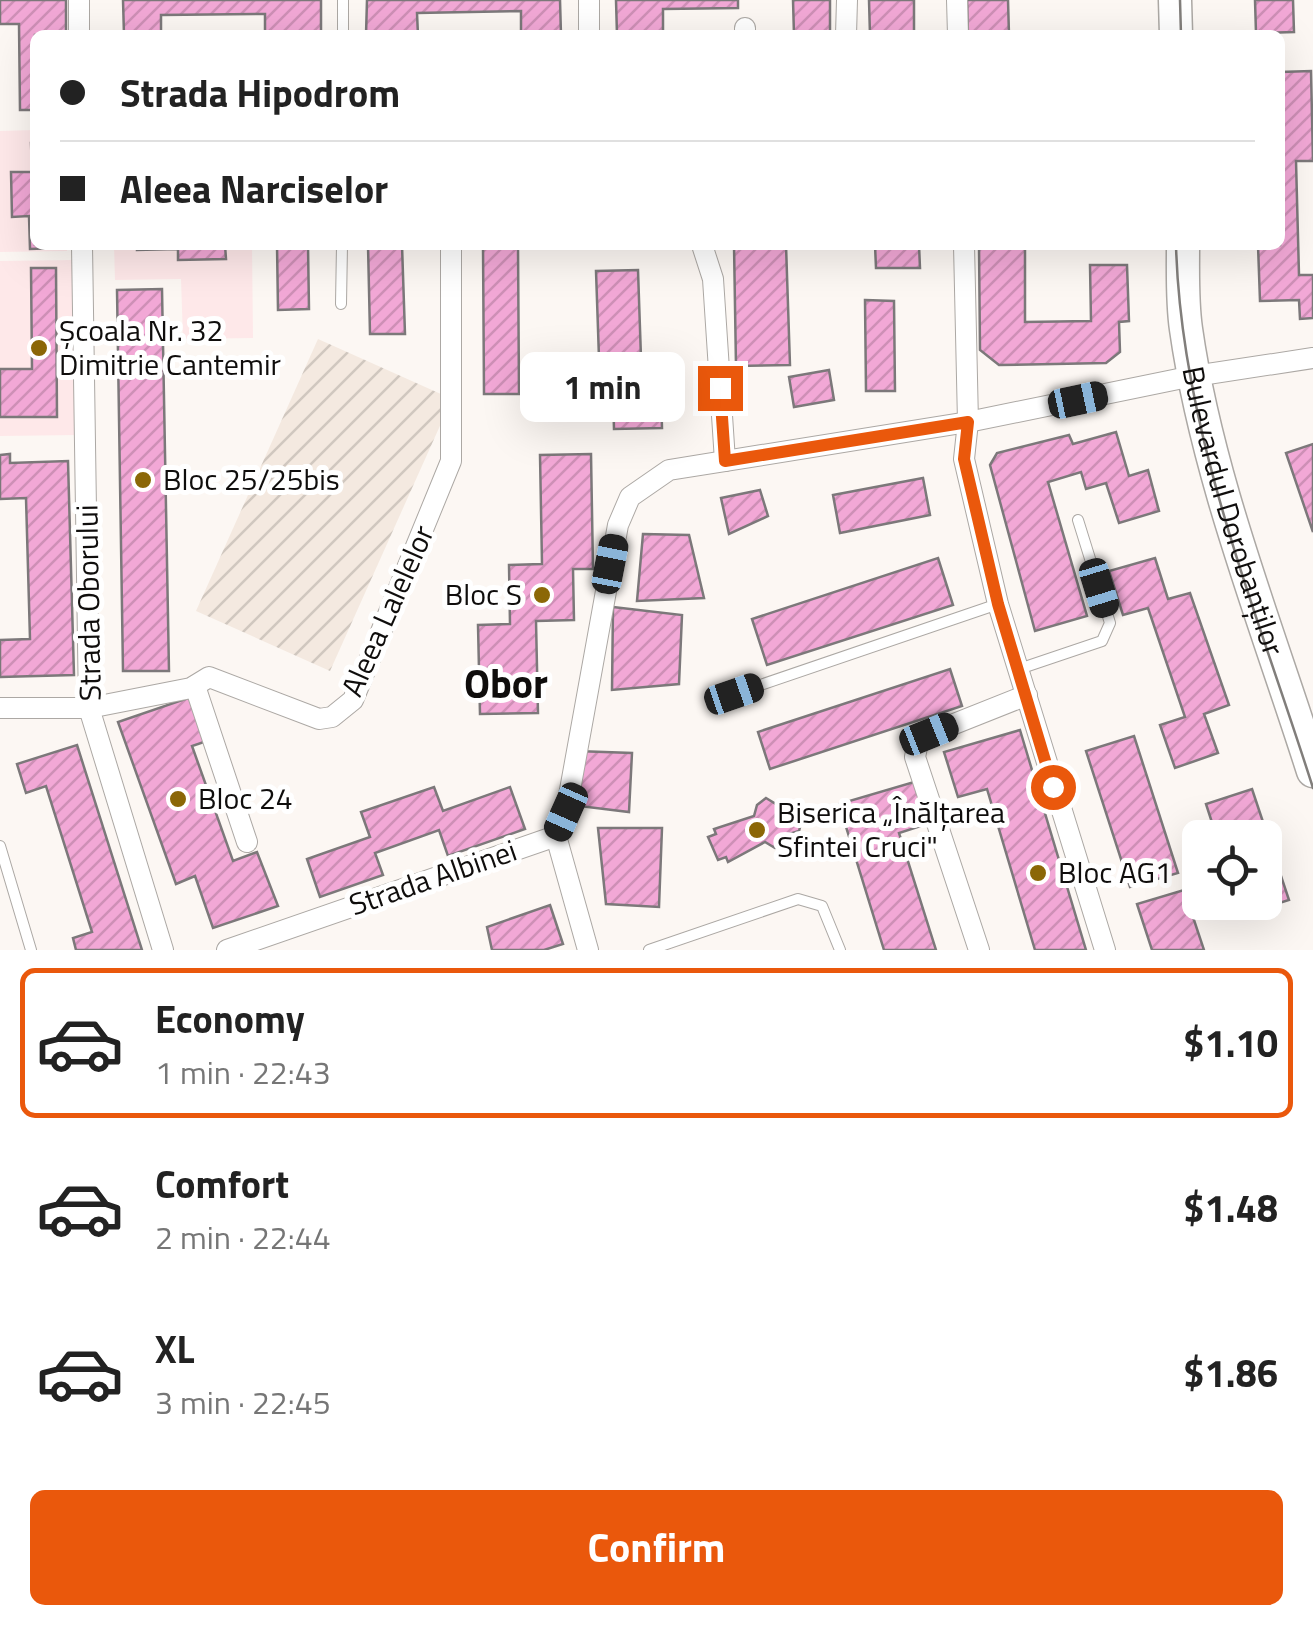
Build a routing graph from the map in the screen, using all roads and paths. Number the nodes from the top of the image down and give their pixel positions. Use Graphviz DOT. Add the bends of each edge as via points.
graph roads {
  1 [pos="79,0"];
  2 [pos="343,0"];
  3 [pos="588,0"];
  4 [pos="847,0"];
  5 [pos="957,0"];
  6 [pos="1176,0"];
  7 [pos="80,30"];
  8 [pos="343,30"];
  9 [pos="589,30"];
  10 [pos="846,30"];
  11 [pos="958,30"];
  12 [pos="1176,30"];
  13 [pos="82,250"];
  14 [pos="342,250"];
  15 [pos="451,250"];
  16 [pos="709,250"];
  17 [pos="964,250"];
  18 [pos="1183,250"];
  19 [pos="342,304"];
  20 [pos="1313,358"];
  21 [pos="1194,376"];
  22 [pos="968,422"];
  23 [pos="725,461"];
  24 [pos="1078,520"];
  25 [pos="998,604"];
  26 [pos="1019,669"];
  27 [pos="194,686"];
  28 [pos="734,694"];
  29 [pos="1027,695"];
  30 [pos="0,708"];
  31 [pos="89,708"];
  32 [pos="1313,771"];
  33 [pos="556,836"];
  34 [pos="247,842"];
  35 [pos="0,846"];
  36 [pos="31,950"];
  37 [pos="163,950"];
  38 [pos="226,950"];
  39 [pos="588,950"];
  40 [pos="649,950"];
  41 [pos="840,950"];
  42 [pos="979,950"];
  43 [pos="1106,950"];
  1 -- 7 [label="street"];
  2 -- 8 [label="lane"];
  3 -- 9 [label="street"];
  4 -- 10 [label="street"];
  5 -- 11 [label="street"];
  6 -- 12 [label="main road"];
  13 -- 31 [label="street, Strada Oborului"];
  14 -- 19 [label="lane"];
  15 -- 27 [label="street, Aleea Lalelelor" via="451,461 353,700 319,720 208,678"];
  16 -- 23 [label="street"];
  17 -- 22 [label="street"];
  18 -- 21 [label="main road, Bulevardul Dorobanților"];
  20 -- 21 [label="street, Strada Albinei"];
  21 -- 22 [label="street, Strada Albinei"];
  21 -- 32 [label="main road, Bulevardul Dorobanților"];
  22 -- 23 [label="street, Strada Albinei"];
  22 -- 25 [label="street" via="964,459"];
  23 -- 33 [label="street, Strada Albinei" via="669,470 630,497 618,525 566,812"];
  24 -- 26 [label="lane" via="1108,634"];
  25 -- 26 [label="street"];
  25 -- 28 [label="lane"];
  26 -- 29 [label="street"];
  27 -- 31 [label="street, Aleea Lalelelor"];
  27 -- 34 [label="street"];
  29 -- 42 [label="street" via="929,734 918,742 915,757"];
  29 -- 43 [label="street"];
  30 -- 31 [label="street, Aleea Lalelelor"];
  31 -- 37 [label="street, Strada Oborului"];
  33 -- 38 [label="street, Strada Albinei"];
  33 -- 39 [label="street"];
  35 -- 36 [label="lane"];
  40 -- 41 [label="lane" via="798,899 812,900 829,917"];
}
